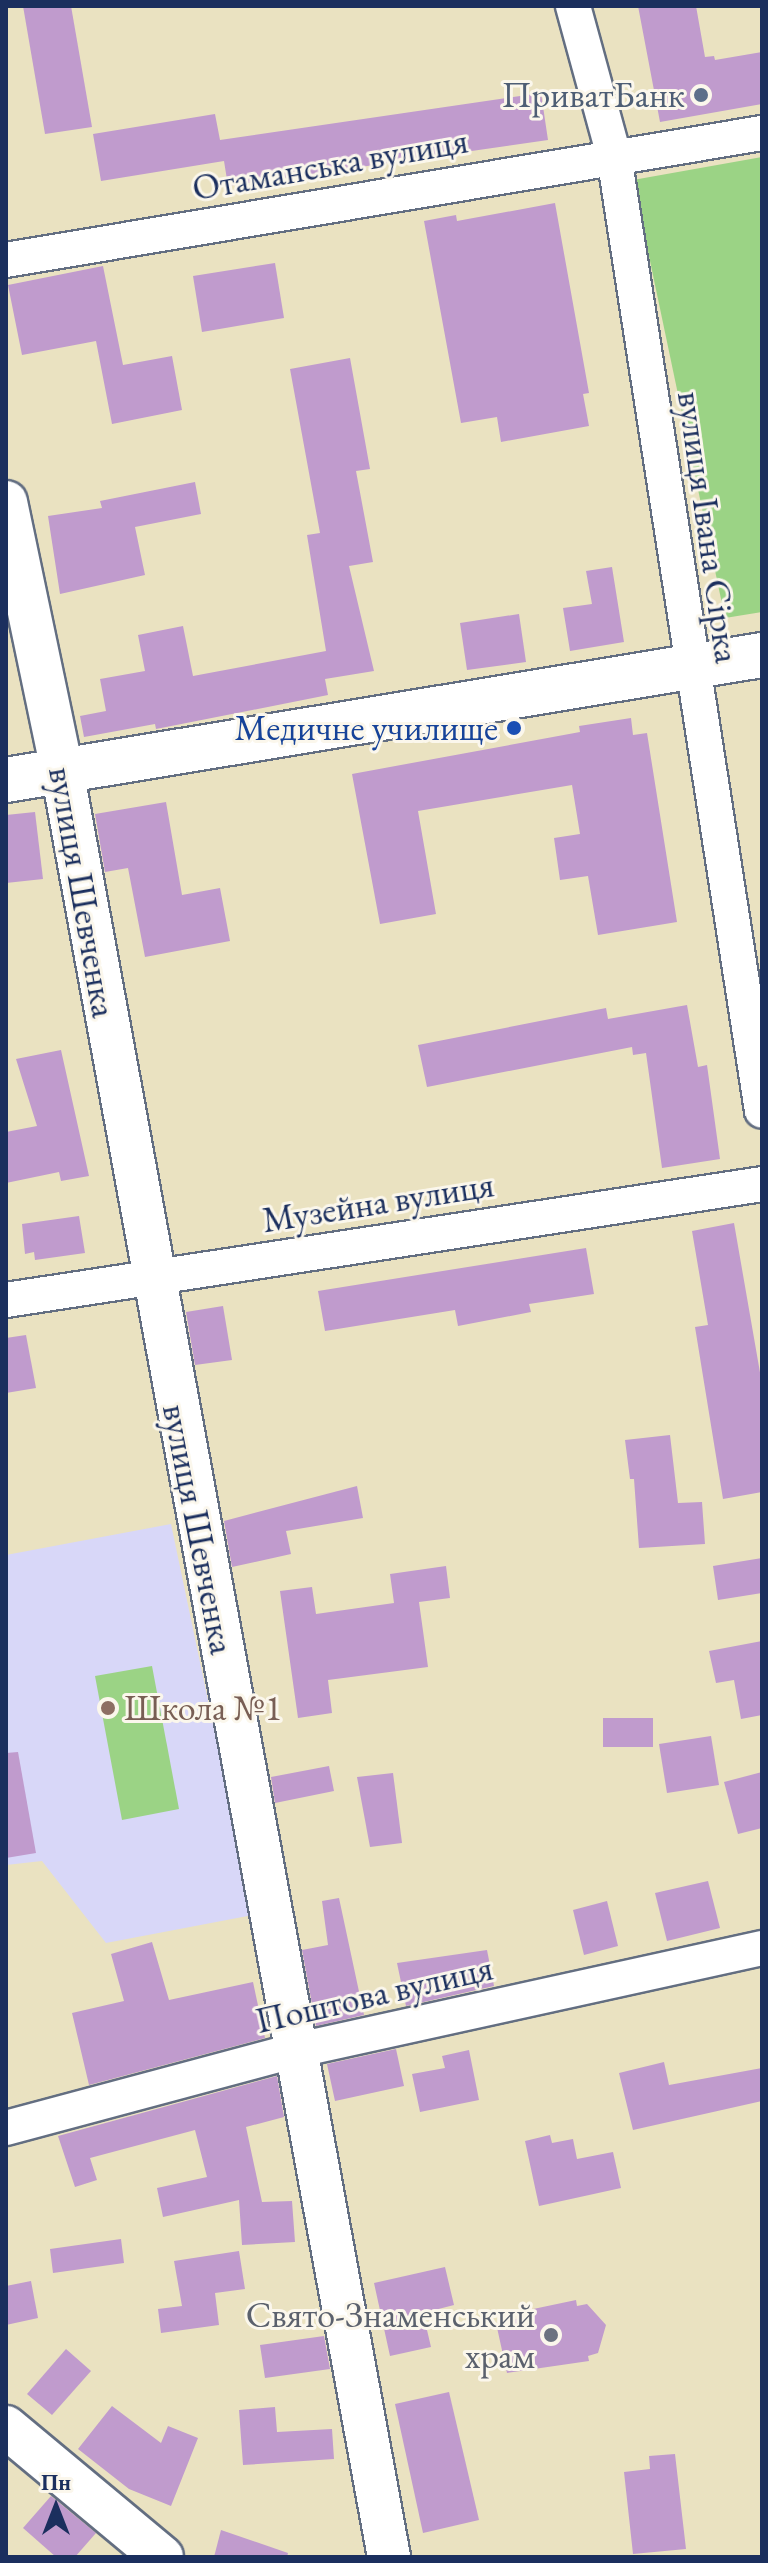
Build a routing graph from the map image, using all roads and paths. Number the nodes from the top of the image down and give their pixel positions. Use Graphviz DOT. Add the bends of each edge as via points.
graph roads {
  1 [pos="573,6"];
  2 [pos="762,133"];
  3 [pos="614,156"];
  4 [pos="6,260"];
  5 [pos="6,502"];
  6 [pos="762,655"];
  7 [pos="690,668"];
  8 [pos="62,770"];
  9 [pos="6,780"];
  10 [pos="762,1111"];
  11 [pos="762,1184"];
  12 [pos="151,1277"];
  13 [pos="6,1300"];
  14 [pos="762,1948"];
  15 [pos="298,2050"];
  16 [pos="6,2128"];
  17 [pos="6,2427"];
  18 [pos="162,2557"];
  19 [pos="389,2557"];
  1 -- 3 [label="street, вулиця Івана Сірка"];
  2 -- 3 [label="street, Отаманська вулиця"];
  3 -- 4 [label="street, Отаманська вулиця"];
  3 -- 7 [label="street, вулиця Івана Сірка"];
  5 -- 8 [label="street, вулиця Шевченка"];
  6 -- 7 [label="main road"];
  7 -- 8 [label="main road"];
  7 -- 10 [label="street, вулиця Івана Сірка"];
  8 -- 9 [label="main road"];
  8 -- 12 [label="street, вулиця Шевченка"];
  11 -- 12 [label="street, Музейна вулиця"];
  12 -- 13 [label="street, Музейна вулиця"];
  12 -- 15 [label="street, вулиця Шевченка"];
  14 -- 15 [label="street, Поштова вулиця"];
  15 -- 16 [label="street, Поштова вулиця"];
  15 -- 19 [label="street, вулиця Шевченка"];
  17 -- 18 [label="street"];
}
